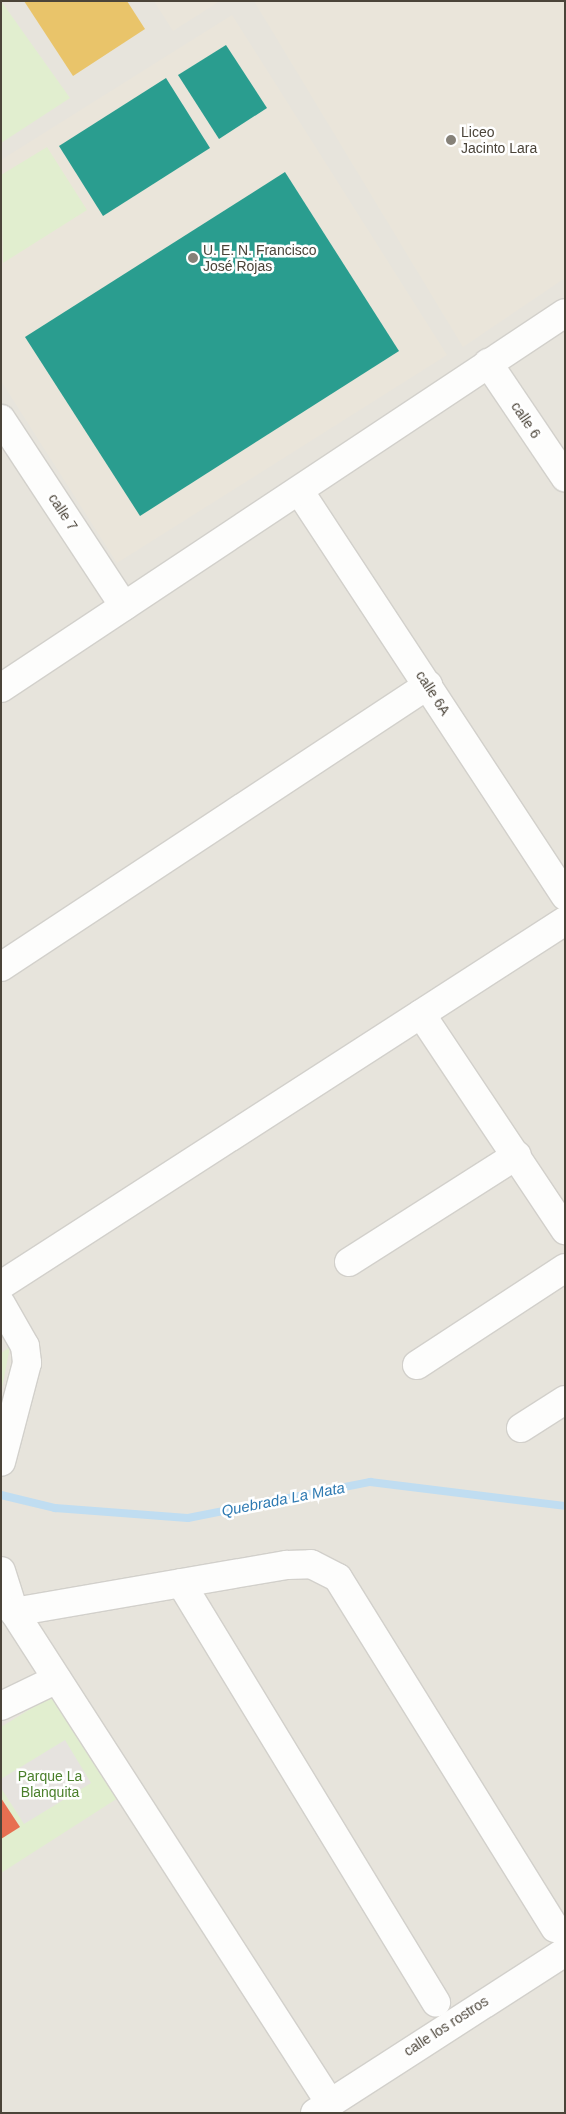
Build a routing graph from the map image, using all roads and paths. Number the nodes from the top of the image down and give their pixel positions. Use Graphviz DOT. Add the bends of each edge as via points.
graph roads {
  1 [pos="565,313"];
  2 [pos="488,363"];
  3 [pos="1,419"];
  4 [pos="565,477"];
  5 [pos="300,492"];
  6 [pos="124,606"];
  7 [pos="428,685"];
  8 [pos="1,688"];
  9 [pos="565,896"];
  10 [pos="565,921"];
  11 [pos="1,967"];
  12 [pos="421,1014"];
  13 [pos="517,1155"];
  14 [pos="565,1230"];
  15 [pos="349,1262"];
  16 [pos="565,1268"];
  17 [pos="1,1285"];
  18 [pos="1,1304"];
  19 [pos="417,1365"];
  20 [pos="565,1400"];
  21 [pos="521,1428"];
  22 [pos="2,1454"];
  23 [pos="1,1571"];
  24 [pos="181,1583"];
  25 [pos="14,1612"];
  26 [pos="57,1679"];
  27 [pos="1,1706"];
  28 [pos="560,1940"];
  29 [pos="436,2003"];
  30 [pos="322,2108"];
  1 -- 2 [label="street"];
  2 -- 4 [label="street, calle 6"];
  2 -- 5 [label="street"];
  3 -- 6 [label="street, calle 7"];
  5 -- 6 [label="street"];
  5 -- 7 [label="street, calle 6A"];
  6 -- 8 [label="street"];
  7 -- 9 [label="street, calle 6A"];
  7 -- 11 [label="street"];
  10 -- 12 [label="street"];
  12 -- 13 [label="street"];
  12 -- 17 [label="street"];
  13 -- 14 [label="street"];
  13 -- 15 [label="street"];
  16 -- 19 [label="street"];
  18 -- 22 [label="street" via="17,1332 27,1363"];
  20 -- 21 [label="street"];
  23 -- 25 [label="street"];
  24 -- 25 [label="street"];
  24 -- 28 [label="street" via="311,1564 338,1578"];
  24 -- 29 [label="street"];
  25 -- 26 [label="street"];
  26 -- 27 [label="street"];
  26 -- 30 [label="street"];
  28 -- 30 [label="street, calle los rostros"];
}
